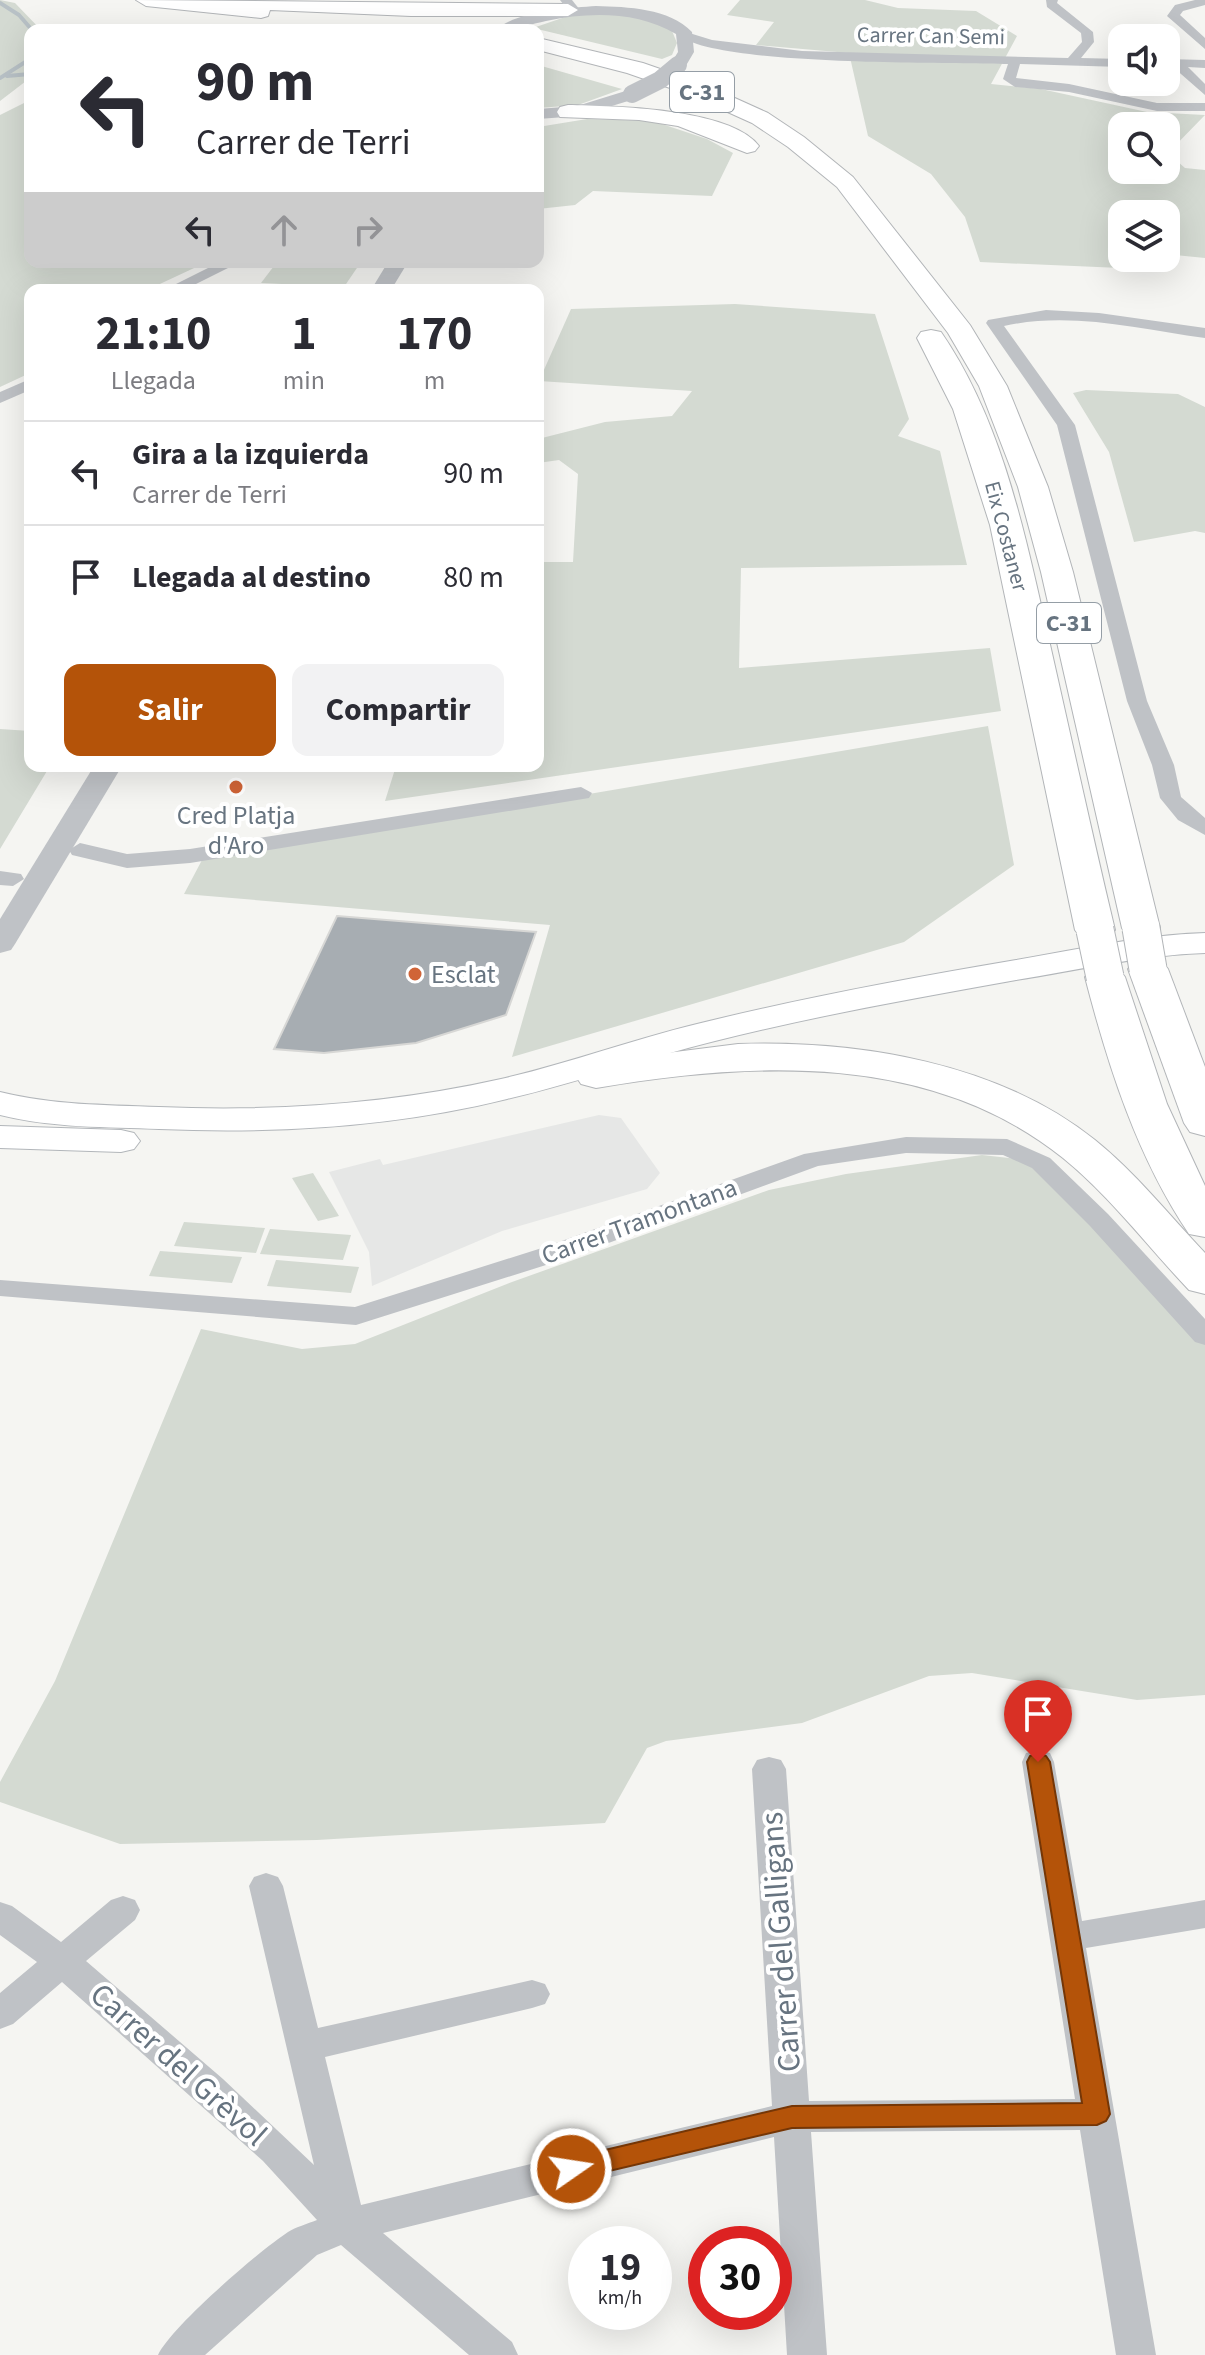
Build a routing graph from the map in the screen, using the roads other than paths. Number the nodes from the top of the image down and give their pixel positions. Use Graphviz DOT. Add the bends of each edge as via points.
graph roads {
  1 [pos="146,0"];
  2 [pos="632,0"];
  3 [pos="1052,0"];
  4 [pos="662,1"];
  5 [pos="1205,1"];
  6 [pos="215,3"];
  7 [pos="570,5"];
  8 [pos="595,8"];
  9 [pos="671,20"];
  10 [pos="332,24"];
  11 [pos="374,24"];
  12 [pos="406,24"];
  13 [pos="519,24"];
  14 [pos="544,45"];
  15 [pos="1205,45"];
  16 [pos="683,52"];
  17 [pos="544,53"];
  18 [pos="1015,61"];
  19 [pos="1071,62"];
  20 [pos="1108,63"];
  21 [pos="1180,64"];
  22 [pos="1205,64"];
  23 [pos="1180,71"];
  24 [pos="1205,91"];
  25 [pos="1205,107"];
  26 [pos="550,114"];
  27 [pos="772,160"];
  28 [pos="839,197"];
  29 [pos="219,268"];
  30 [pos="185,284"];
  31 [pos="1205,333"];
  32 [pos="24,387"];
  33 [pos="0,398"];
  34 [pos="79,772"];
  35 [pos="104,772"];
  36 [pos="581,793"];
  37 [pos="1205,828"];
  38 [pos="80,850"];
  39 [pos="4,885"];
  40 [pos="1205,931"];
  41 [pos="0,944"];
  42 [pos="1167,946"];
  43 [pos="695,1034"];
  44 [pos="596,1075"];
  45 [pos="0,1103"];
  46 [pos="1205,1123"];
  47 [pos="0,1137"];
  48 [pos="1205,1224"];
  49 [pos="1205,1280"];
  50 [pos="0,1288"];
  51 [pos="1205,1336"];
  52 [pos="1038,1762"];
  53 [pos="769,1769"];
  54 [pos="266,1886"];
  55 [pos="123,1910"];
  56 [pos="1205,1914"];
  57 [pos="0,1916"];
  58 [pos="1067,1937"];
  59 [pos="62,1961"];
  60 [pos="532,1994"];
  61 [pos="0,2014"];
  62 [pos="306,2046"];
  63 [pos="1097,2114"];
  64 [pos="792,2117"];
  65 [pos="346,2225"];
  66 [pos="178,2355"];
  67 [pos="498,2355"];
  68 [pos="807,2355"];
  69 [pos="1136,2355"];
  1 -- 6 [label="highway"];
  2 -- 8 [label="street"];
  3 -- 19 [label="street" via="1087,32 1088,42"];
  4 -- 9 [label="street" via="660,7"];
  5 -- 15 [label="street" via="1179,8 1173,16"];
  6 -- 7 [label="highway" via="411,10"];
  6 -- 10 [label="highway"];
  6 -- 11 [label="highway"];
  6 -- 12 [label="highway"];
  7 -- 8 [label="street"];
  7 -- 13 [label="street"];
  8 -- 9 [label="street"];
  9 -- 16 [label="street"];
  14 -- 28 [label="highway, Eix Costaner / C-31" via="635,68 730,104 796,142"];
  16 -- 18 [label="street, Carrer Can Semi" via="712,47 835,57"];
  16 -- 26 [label="street, bridge" via="660,80 632,94 597,107"];
  16 -- 28 [label="highway, C-31" via="791,123 847,175"];
  17 -- 28 [label="highway, Eix Costaner / C-31" via="641,79 725,113"];
  18 -- 19 [label="street, Carrer Can Semi"];
  18 -- 25 [label="street" via="1009,79 1015,83 1069,88 1157,107"];
  19 -- 20 [label="street, Carrer Can Semi"];
  21 -- 22 [label="street"];
  23 -- 24 [label="street"];
  26 -- 27 [label="highway, C-31" via="680,118 724,133"];
  28 -- 42 [label="highway, Eix Costaner / C-31" via="960,331 1005,415 1033,487"];
  28 -- 48 [label="highway, Eix Costaner / C-31, bridge" via="959,387 996,487 1128,1060 1158,1139"];
  29 -- 30 [label="street"];
  31 -- 37 [label="street" via="1044,314 994,323 1066,425 1137,701 1171,798"];
  32 -- 33 [label="street"];
  34 -- 39 [label="street"];
  35 -- 41 [label="street"];
  36 -- 38 [label="street" via="190,856 127,861"];
  40 -- 42 [label="main road"];
  42 -- 43 [label="main road" via="851,999"];
  42 -- 46 [label="highway, Eix Costaner / C-31"];
  43 -- 44 [label="main road"];
  43 -- 45 [label="main road" via="506,1089 340,1115 207,1121"];
  44 -- 47 [label="main road" via="462,1114 306,1143 228,1147"];
  44 -- 49 [label="highway" via="759,1056 856,1062 936,1078 1013,1107 1077,1146 1127,1192"];
  50 -- 51 [label="street, Carrer Tramontana" via="356,1316 555,1253 813,1159 906,1145 1007,1147 1041,1163"];
  52 -- 58 [label="street"];
  53 -- 64 [label="street, Carrer del Galligans"];
  54 -- 62 [label="street"];
  55 -- 59 [label="street"];
  56 -- 58 [label="street"];
  57 -- 59 [label="street, Carrer del Grèvol"];
  58 -- 63 [label="street"];
  59 -- 61 [label="street"];
  59 -- 65 [label="street, Carrer del Grèvol" via="276,2150"];
  60 -- 62 [label="street"];
  62 -- 65 [label="street"];
  63 -- 64 [label="street"];
  63 -- 69 [label="street"];
  64 -- 65 [label="street"];
  64 -- 68 [label="street, Carrer del Galligans"];
  65 -- 66 [label="street" via="303,2243"];
  65 -- 67 [label="street, Carrer del Grèvol"];
}
